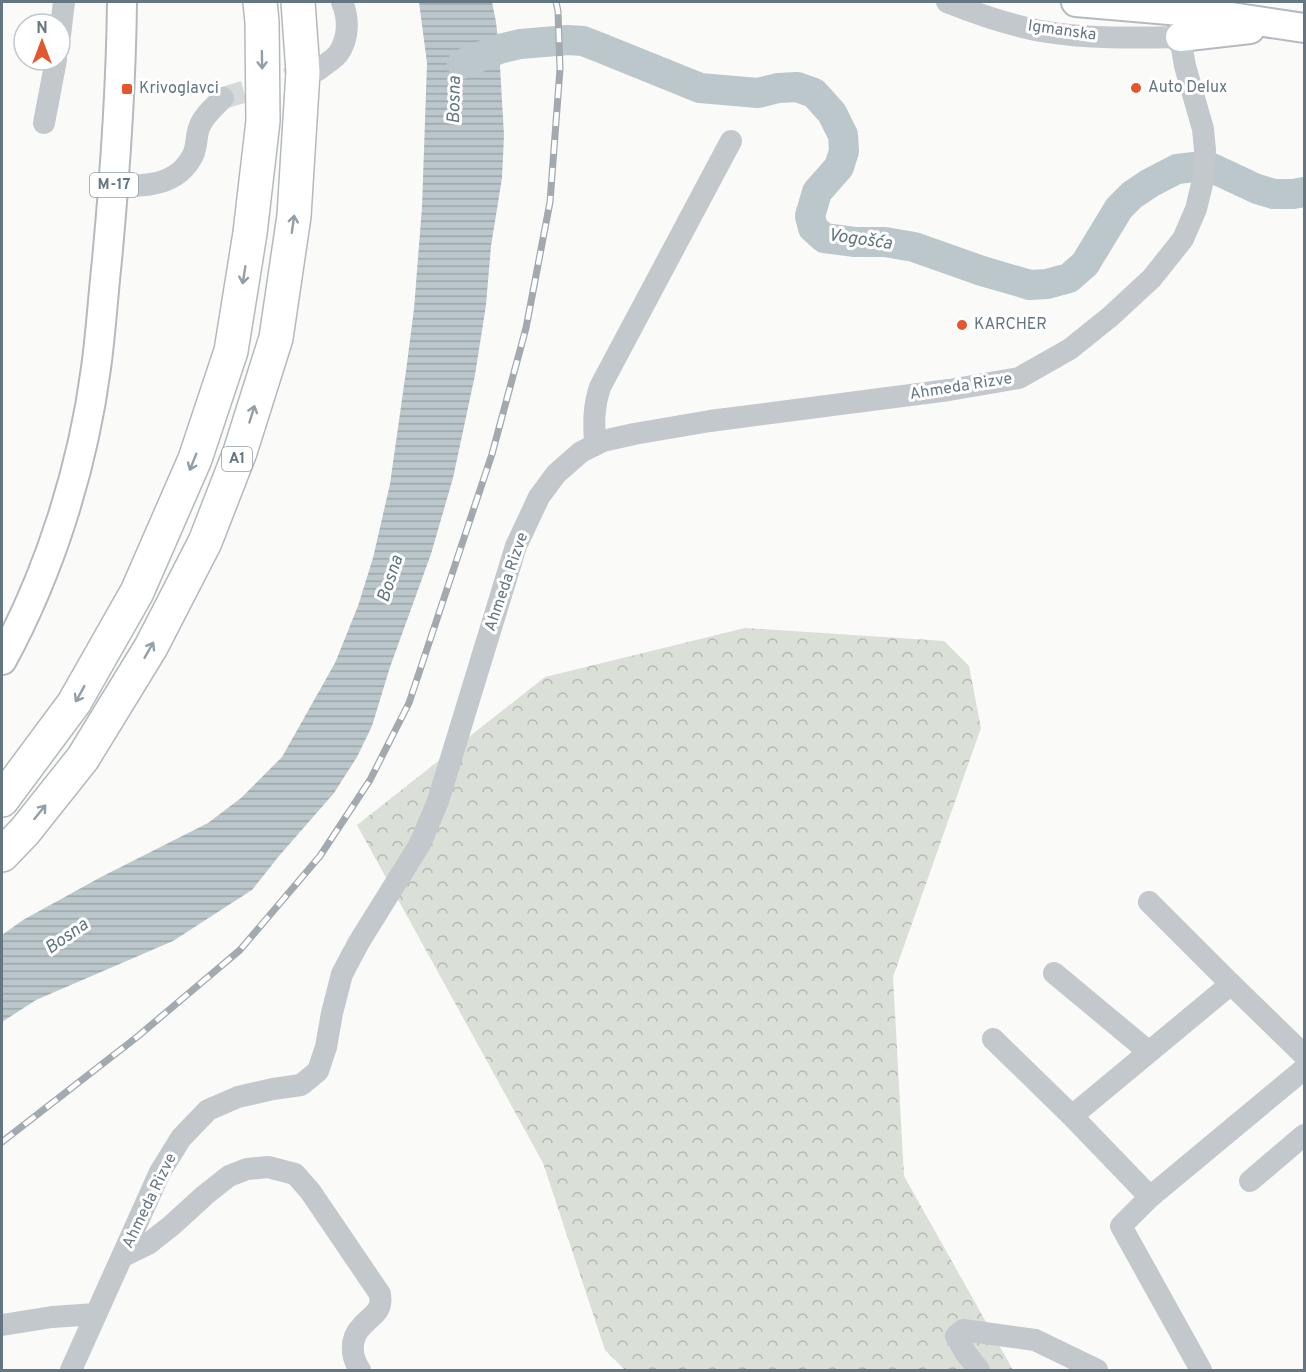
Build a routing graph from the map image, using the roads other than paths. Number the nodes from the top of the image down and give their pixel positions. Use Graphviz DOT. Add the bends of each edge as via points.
graph roads {
  1 [pos="122,2"];
  2 [pos="260,2"];
  3 [pos="298,2"];
  4 [pos="342,2"];
  5 [pos="947,2"];
  6 [pos="1076,2"];
  7 [pos="1181,24"];
  8 [pos="1295,26"];
  9 [pos="318,69"];
  10 [pos="54,72"];
  11 [pos="223,98"];
  12 [pos="44,123"];
  13 [pos="732,141"];
  14 [pos="114,186"];
  15 [pos="595,445"];
  16 [pos="2,660"];
  17 [pos="2,800"];
  18 [pos="2,855"];
  19 [pos="1149,902"];
  20 [pos="1054,973"];
  21 [pos="1231,984"];
  22 [pos="993,1039"];
  23 [pos="1149,1052"];
  24 [pos="1305,1055"];
  25 [pos="1305,1069"];
  26 [pos="1072,1116"];
  27 [pos="1305,1135"];
  28 [pos="1250,1181"];
  29 [pos="1150,1197"];
  30 [pos="123,1256"];
  31 [pos="96,1314"];
  32 [pos="2,1325"];
  33 [pos="71,1371"];
  34 [pos="360,1371"];
  35 [pos="979,1371"];
  36 [pos="1097,1371"];
  37 [pos="1202,1371"];
  1 -- 14 [label="main road, M-17"];
  2 -- 17 [label="highway, A1, one-way" via="263,121 231,351 195,459 137,592 74,703"];
  18 -- 3 [label="highway, A1, one-way" via="83,758 151,647 205,542 240,452 276,338 294,216 303,72"];
  4 -- 9 [label="street" via="347,21 345,40 337,55"];
  5 -- 7 [label="street, Igmanska" via="1041,31 1089,37 1131,38"];
  6 -- 7 [label="main road"];
  7 -- 8 [label="main road"];
  7 -- 15 [label="street, Ahmeda Rizve" via="1185,66 1205,150 1196,209 1183,239 1152,278 1070,349 1019,378 710,421"];
  10 -- 12 [label="street"];
  11 -- 14 [label="street" via="200,126 194,155 181,171 149,186"];
  13 -- 15 [label="street" via="600,387 595,402"];
  14 -- 16 [label="main road, M-17" via="96,369 83,438 45,566"];
  15 -- 30 [label="street, Ahmeda Rizve" via="580,452 556,474 539,497 516,546 438,801 420,844 342,974 318,1071 301,1085 238,1097 208,1110 181,1138 160,1172"];
  19 -- 21 [label="street"];
  20 -- 23 [label="street"];
  21 -- 23 [label="street"];
  21 -- 24 [label="street"];
  22 -- 26 [label="street"];
  23 -- 26 [label="street"];
  25 -- 29 [label="street"];
  26 -- 29 [label="street"];
  27 -- 28 [label="street"];
  29 -- 37 [label="street" via="1120,1226"];
  30 -- 31 [label="street, Ahmeda Rizve"];
  30 -- 34 [label="street" via="148,1244 229,1176 267,1167 295,1174 380,1294 380,1305 360,1327 353,1342 353,1360"];
  31 -- 32 [label="street"];
  31 -- 33 [label="street, Ahmeda Rizve"];
  35 -- 36 [label="street" via="956,1336 963,1330 1035,1340"];
}
